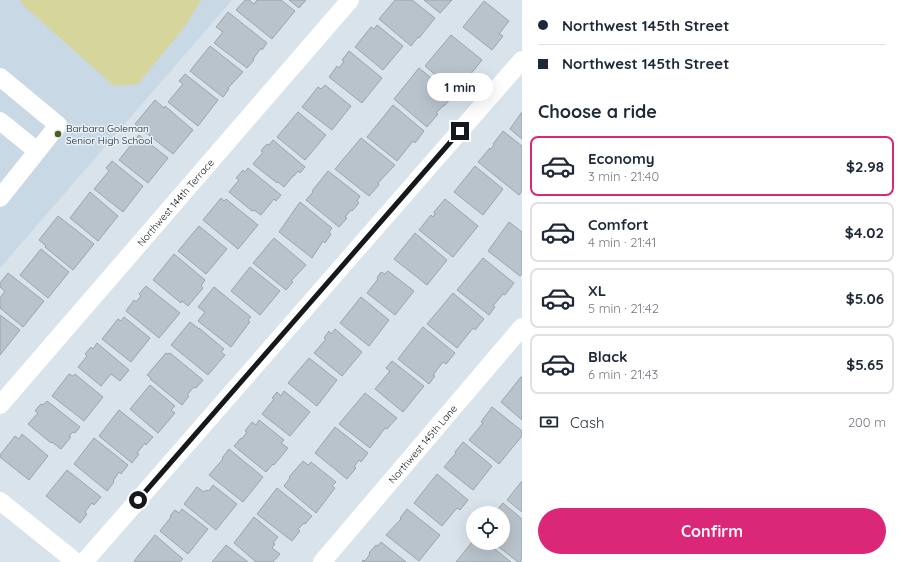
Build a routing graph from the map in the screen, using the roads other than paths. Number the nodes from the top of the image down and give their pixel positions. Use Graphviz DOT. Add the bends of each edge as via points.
graph roads {
  1 [pos="350,0"];
  2 [pos="522,60"];
  3 [pos="0,77"];
  4 [pos="0,121"];
  5 [pos="37,151"];
  6 [pos="0,198"];
  7 [pos="522,327"];
  8 [pos="0,405"];
  9 [pos="0,501"];
  10 [pos="76,562"];
  11 [pos="84,562"];
  12 [pos="322,562"];
  1 -- 8 [label="street, Northwest 144th Terrace"];
  2 -- 11 [label="street"];
  3 -- 5 [label="street" via="58,125"];
  4 -- 5 [label="street"];
  5 -- 6 [label="street"];
  7 -- 12 [label="street, Northwest 145th Lane"];
  9 -- 10 [label="street"];
}
